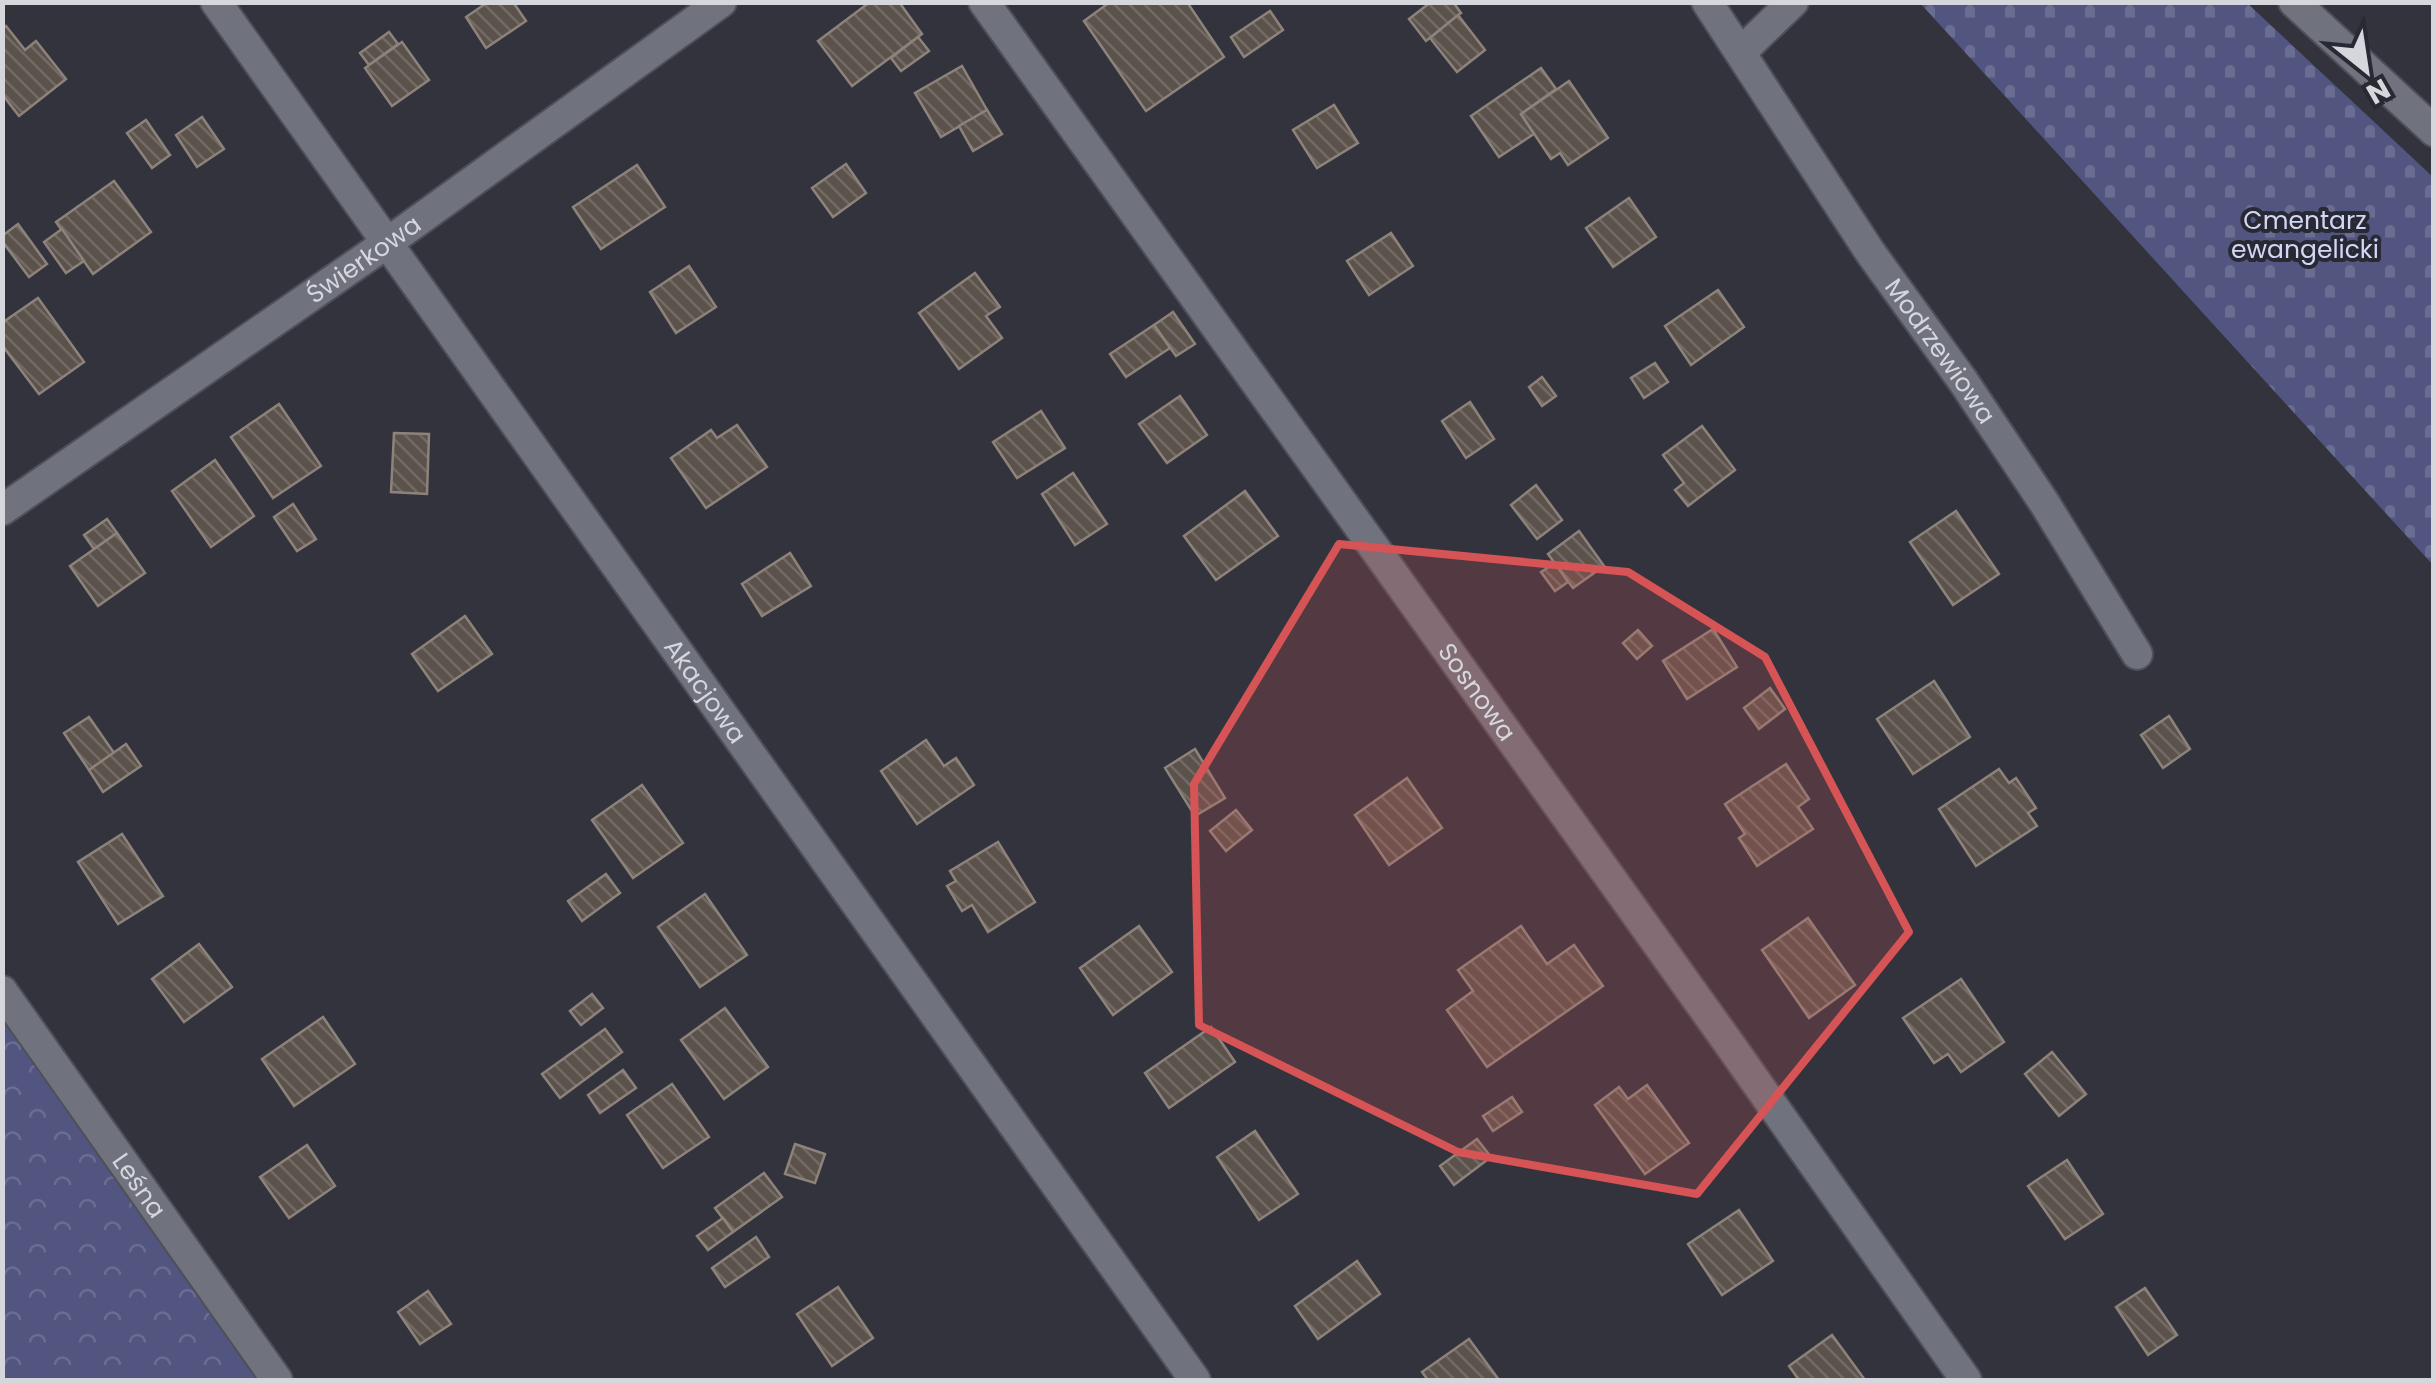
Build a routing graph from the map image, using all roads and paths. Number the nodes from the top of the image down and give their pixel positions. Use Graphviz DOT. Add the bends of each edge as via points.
graph roads {
  1 [pos="216,2"];
  2 [pos="721,2"];
  3 [pos="984,2"];
  4 [pos="1707,2"];
  5 [pos="1793,2"];
  6 [pos="2294,2"];
  7 [pos="1741,52"];
  8 [pos="2434,132"];
  9 [pos="386,244"];
  10 [pos="2,510"];
  11 [pos="2138,654"];
  12 [pos="2,990"];
  13 [pos="277,1380"];
  14 [pos="1194,1380"];
  15 [pos="1966,1380"];
  1 -- 9 [label="street, Akacjowa"];
  2 -- 9 [label="street, Świerkowa"];
  3 -- 15 [label="street, Sosnowa"];
  4 -- 7 [label="street, Modrzewiowa"];
  5 -- 7 [label="street"];
  6 -- 8 [label="street"];
  7 -- 11 [label="street, Modrzewiowa"];
  9 -- 10 [label="street, Świerkowa"];
  9 -- 14 [label="street, Akacjowa"];
  12 -- 13 [label="street, Leśna"];
}
